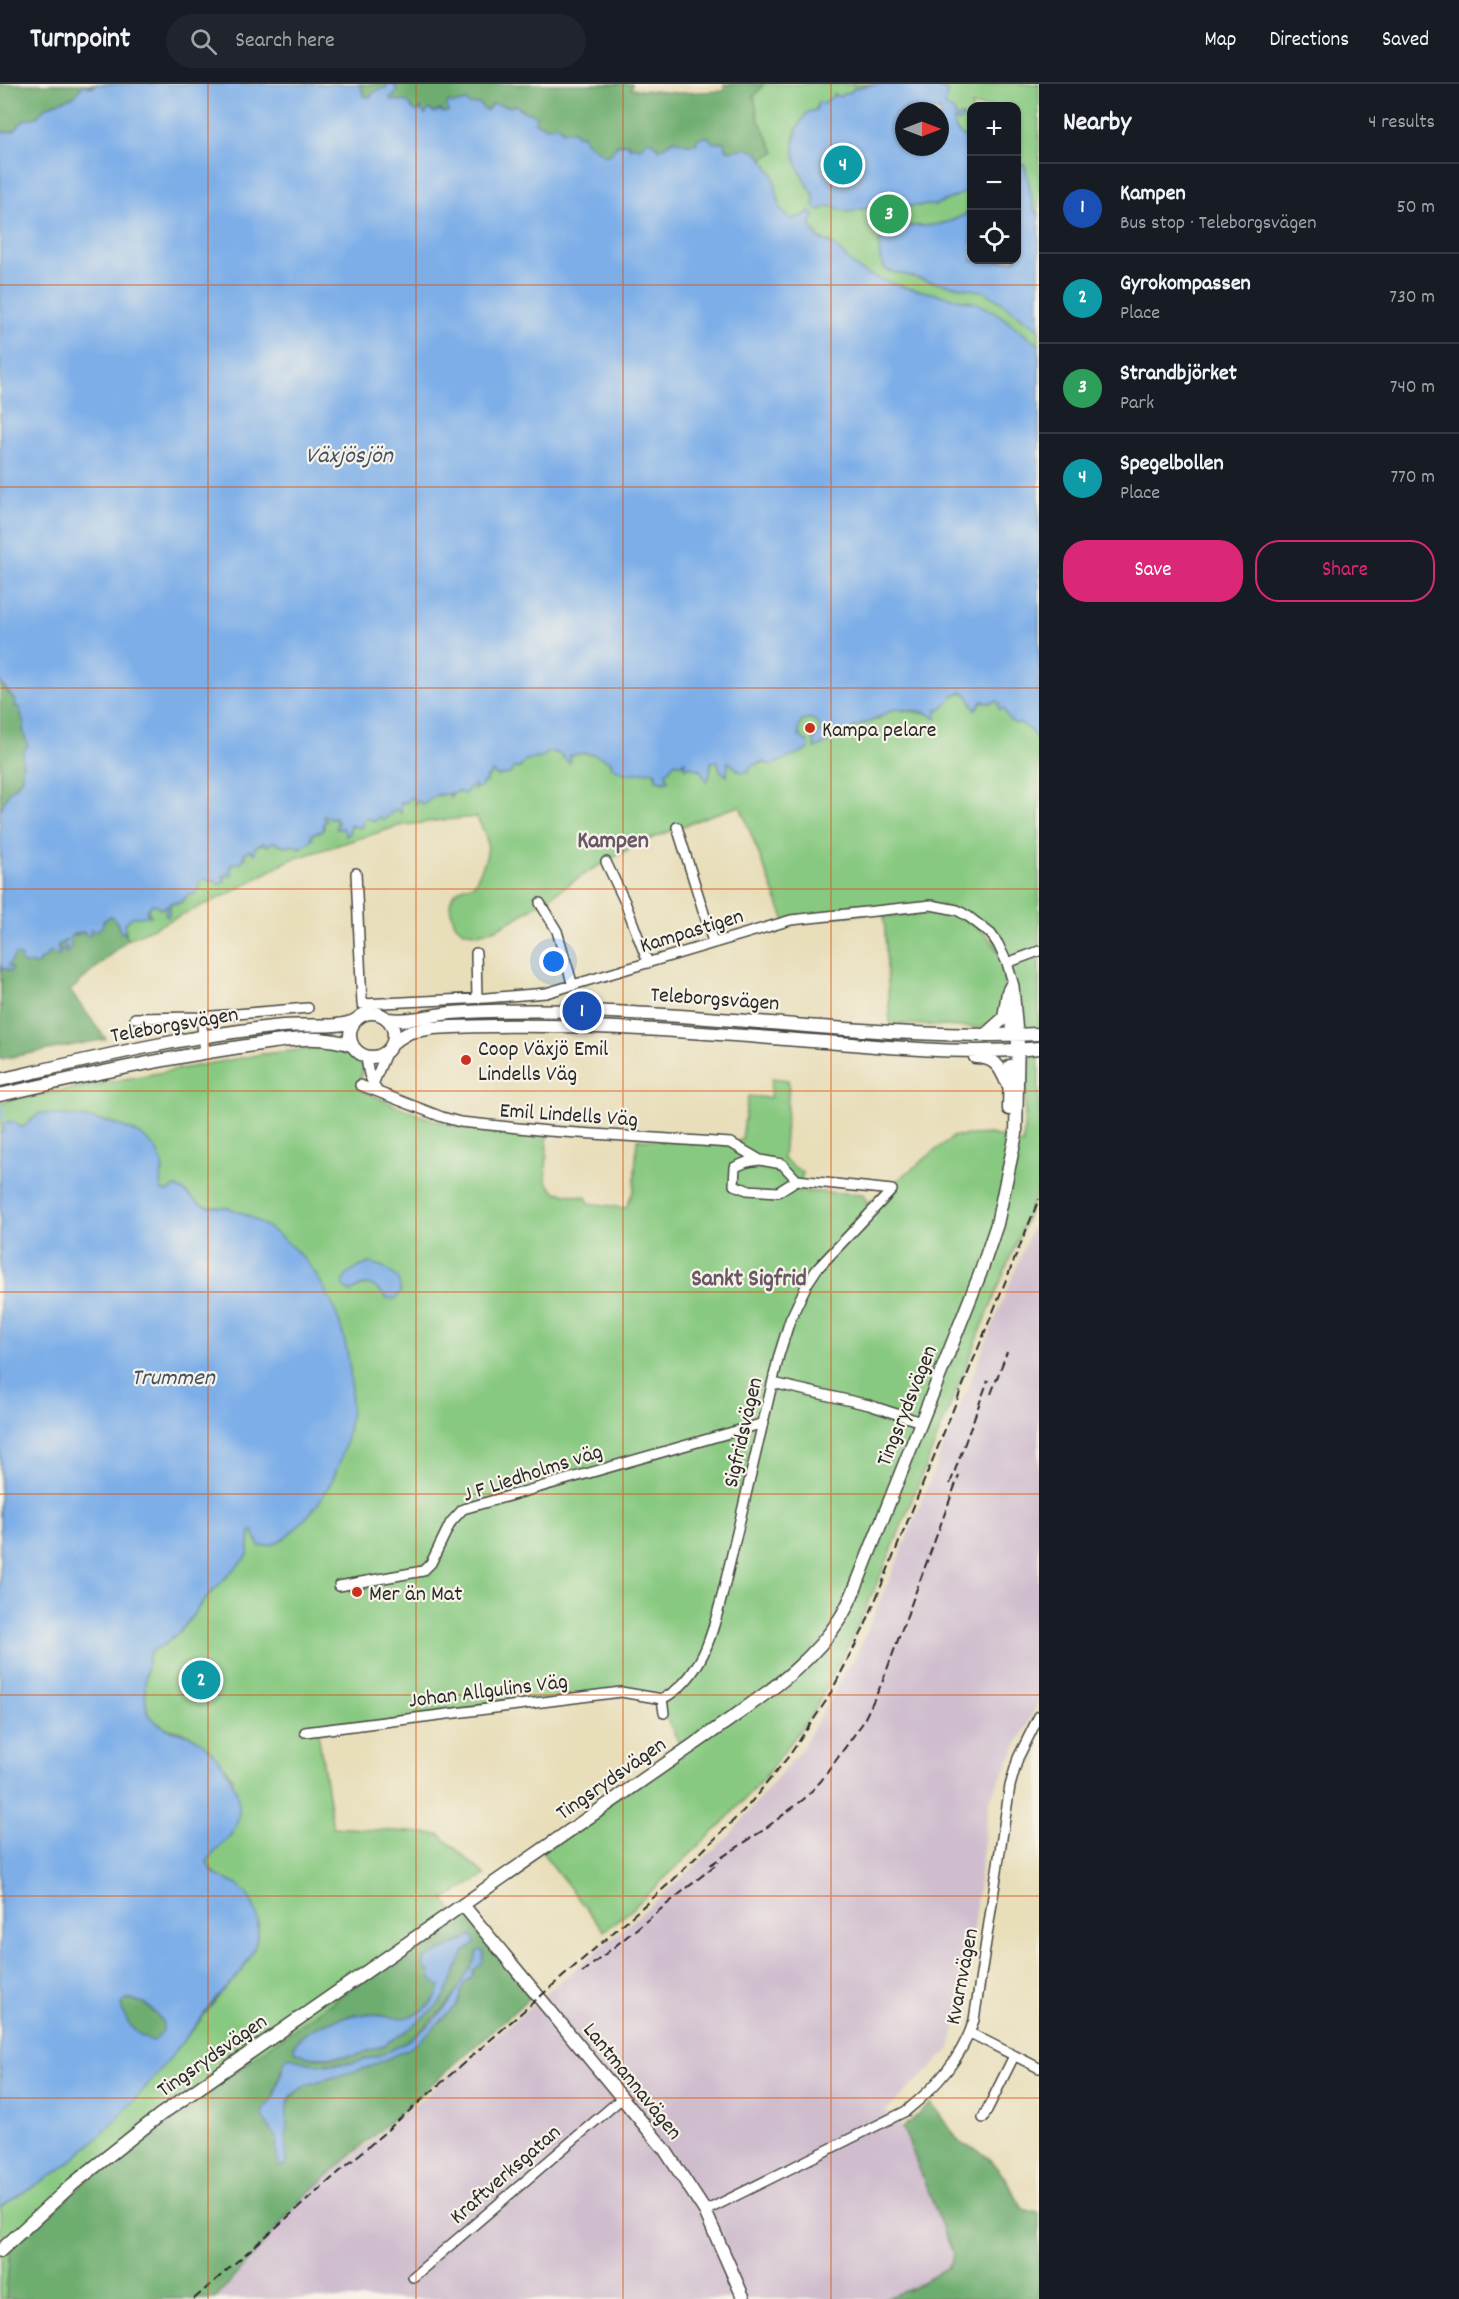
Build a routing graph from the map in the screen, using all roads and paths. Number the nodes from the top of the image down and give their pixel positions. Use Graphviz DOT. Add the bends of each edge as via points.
graph roads {
  1 [pos="677,827"];
  2 [pos="606,862"];
  3 [pos="356,873"];
  4 [pos="540,903"];
  5 [pos="713,942"];
  6 [pos="1039,951"];
  7 [pos="476,953"];
  8 [pos="648,963"];
  9 [pos="1007,963"];
  10 [pos="1011,981"];
  11 [pos="573,986"];
  12 [pos="477,998"];
  13 [pos="308,1008"];
  14 [pos="201,1017"];
  15 [pos="135,1018"];
  16 [pos="388,1019"];
  17 [pos="356,1020"];
  18 [pos="1039,1034"];
  19 [pos="984,1035"];
  20 [pos="1014,1035"];
  21 [pos="203,1037"];
  22 [pos="353,1046"];
  23 [pos="390,1047"];
  24 [pos="1039,1049"];
  25 [pos="948,1050"];
  26 [pos="1014,1050"];
  27 [pos="205,1052"];
  28 [pos="365,1056"];
  29 [pos="0,1080"];
  30 [pos="360,1084"];
  31 [pos="375,1087"];
  32 [pos="0,1095"];
  33 [pos="1014,1096"];
  34 [pos="760,1160"];
  35 [pos="797,1180"];
  36 [pos="773,1383"];
  37 [pos="921,1422"];
  38 [pos="764,1423"];
  39 [pos="339,1586"];
  40 [pos="662,1699"];
  41 [pos="664,1713"];
  42 [pos="1039,1716"];
  43 [pos="305,1732"];
  44 [pos="463,1905"];
  45 [pos="970,2033"];
  46 [pos="1014,2056"];
  47 [pos="1039,2068"];
  48 [pos="621,2099"];
  49 [pos="983,2118"];
  50 [pos="705,2211"];
  51 [pos="0,2251"];
  52 [pos="413,2277"];
  53 [pos="744,2299"];
  1 -- 5 [label="street"];
  2 -- 8 [label="street" via="626,902"];
  3 -- 12 [label="street, Kampastigen" via="362,1004"];
  4 -- 11 [label="street" via="557,931"];
  5 -- 8 [label="street, Kampastigen"];
  5 -- 9 [label="street, Kampastigen" via="791,920 931,905 957,910 980,925 995,939"];
  6 -- 9 [label="street"];
  7 -- 12 [label="street"];
  8 -- 11 [label="street, Kampastigen"];
  9 -- 10 [label="street, Kampastigen"];
  10 -- 19 [label="main road" via="1004,1018"];
  10 -- 20 [label="street, Kampastigen"];
  11 -- 12 [label="street, Kampastigen" via="546,993"];
  13 -- 14 [label="street"];
  14 -- 15 [label="street"];
  14 -- 21 [label="street"];
  16 -- 17 [label="main road" via="374,1013"];
  16 -- 19 [label="main road, Teleborgsvägen" via="401,1021 481,1011 582,1011"];
  16 -- 23 [label="main road" via="394,1030"];
  17 -- 21 [label="main road, Teleborgsvägen" via="344,1025 284,1026"];
  17 -- 22 [label="main road" via="351,1030"];
  18 -- 20 [label="main road, Teleborgsvägen"];
  19 -- 20 [label="main road, Teleborgsvägen"];
  20 -- 26 [label="main road, Tingsrydsvägen"];
  21 -- 27 [label="street"];
  21 -- 29 [label="main road, Teleborgsvägen"];
  22 -- 27 [label="main road, Teleborgsvägen" via="321,1039"];
  22 -- 28 [label="main road"];
  23 -- 25 [label="main road, Teleborgsvägen" via="407,1033 433,1028 582,1026"];
  23 -- 28 [label="main road" via="376,1057"];
  23 -- 31 [label="street"];
  24 -- 26 [label="main road, Teleborgsvägen"];
  24 -- 33 [label="main road" via="1026,1062"];
  25 -- 26 [label="main road, Teleborgsvägen"];
  25 -- 33 [label="main road" via="992,1060"];
  26 -- 33 [label="main road, Tingsrydsvägen"];
  27 -- 32 [label="main road, Teleborgsvägen"];
  28 -- 31 [label="street"];
  30 -- 31 [label="street, Emil Lindells Väg"];
  31 -- 34 [label="street, Emil Lindells Väg" via="460,1122 731,1143"];
  33 -- 37 [label="main road, Tingsrydsvägen" via="1016,1134 1005,1194 989,1249"];
  34 -- 35 [label="street, Emil Lindells Väg" via="782,1164"];
  34 -- 35 [label="street" via="735,1167 734,1185 778,1192"];
  35 -- 36 [label="street, Sigfridsvägen" via="892,1190 807,1284 789,1320"];
  36 -- 37 [label="street" via="869,1404"];
  36 -- 38 [label="street, Sigfridsvägen"];
  37 -- 44 [label="main road, Tingsrydsvägen" via="848,1603 826,1639 807,1660 729,1720"];
  38 -- 39 [label="street, J F Liedholms väg" via="464,1509 451,1522 423,1571"];
  38 -- 40 [label="street, Sigfridsvägen" via="719,1607 703,1654 681,1687"];
  40 -- 41 [label="street"];
  40 -- 43 [label="street, Johan Allgulins Väg" via="621,1692"];
  42 -- 45 [label="street, Kvarnvägen" via="1018,1758 1008,1796"];
  44 -- 48 [label="main road, Lantmannavägen"];
  44 -- 51 [label="main road, Tingsrydsvägen" via="160,2115 73,2184"];
  45 -- 46 [label="street"];
  45 -- 50 [label="street, Kvarnvägen" via="957,2059 906,2111"];
  46 -- 47 [label="street"];
  46 -- 49 [label="street"];
  48 -- 50 [label="main road, Lantmannavägen" via="665,2150"];
  48 -- 52 [label="street, Kraftverksgatan"];
  50 -- 53 [label="main road, Lantmannavägen"];
}
